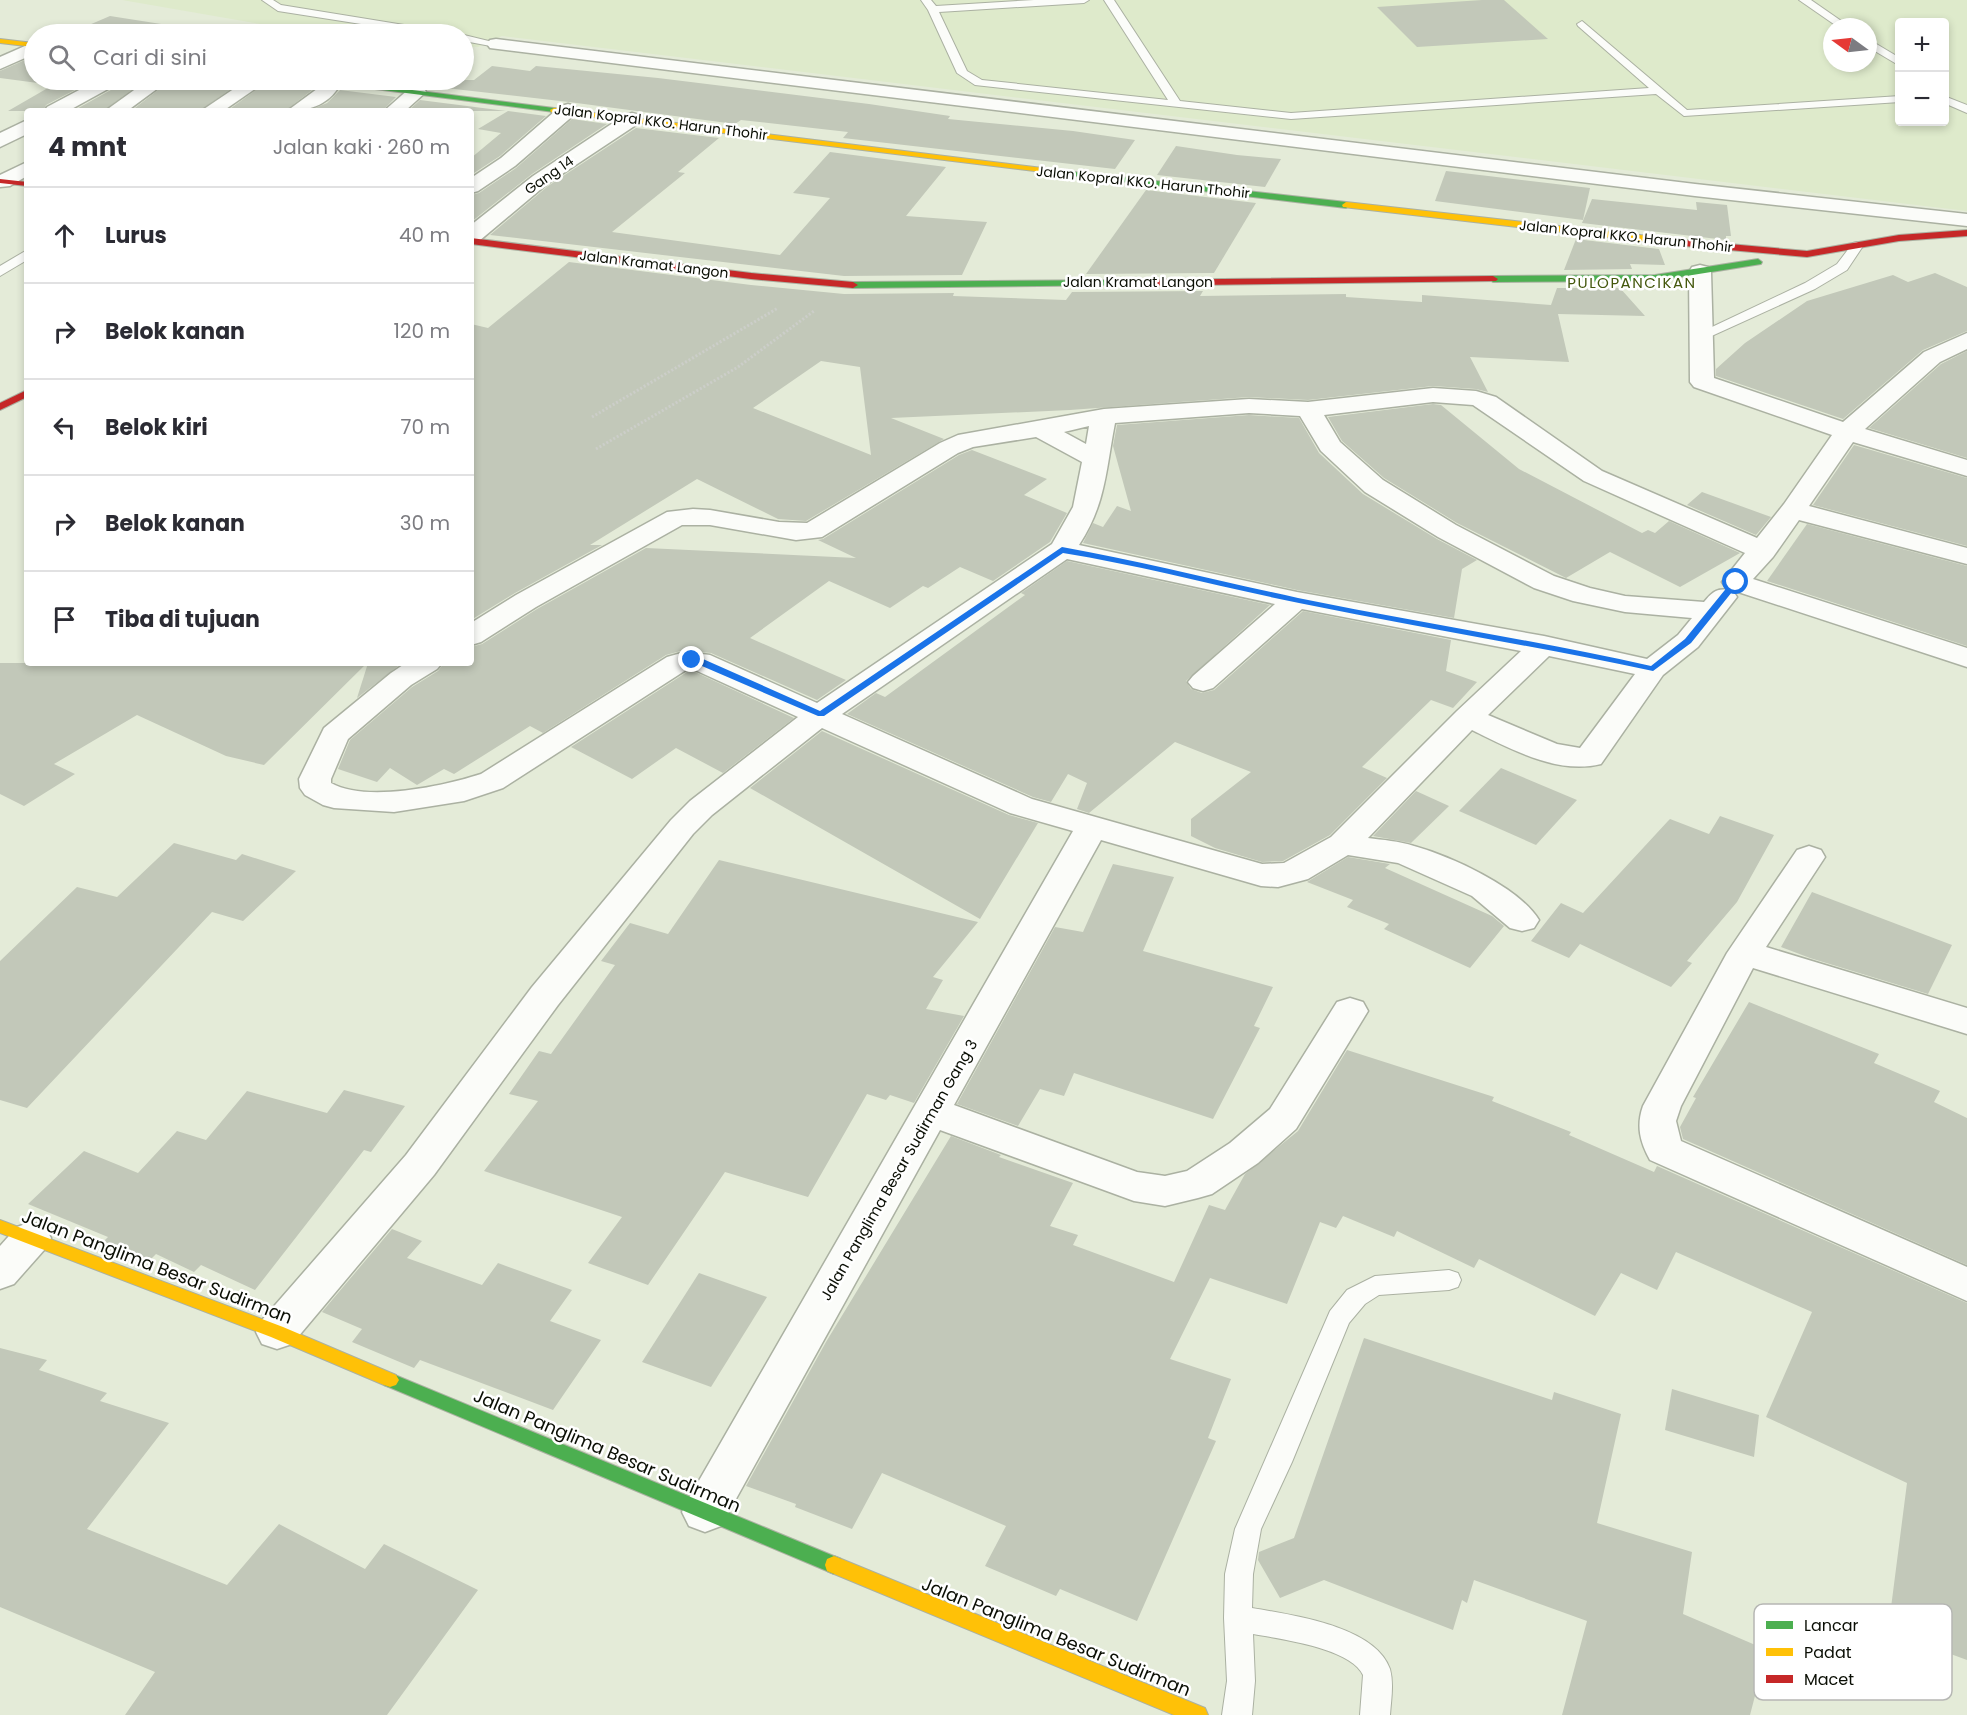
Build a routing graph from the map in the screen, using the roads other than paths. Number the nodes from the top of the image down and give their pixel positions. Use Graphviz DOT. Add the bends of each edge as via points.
graph roads {
  1 [pos="267,0"];
  2 [pos="1084,0"];
  3 [pos="1108,0"];
  4 [pos="1804,0"];
  5 [pos="930,4"];
  6 [pos="1831,18"];
  7 [pos="378,24"];
  8 [pos="1582,24"];
  9 [pos="0,40"];
  10 [pos="474,40"];
  11 [pos="24,44"];
  12 [pos="496,44"];
  13 [pos="1877,48"];
  14 [pos="24,51"];
  15 [pos="1895,60"];
  16 [pos="0,64"];
  17 [pos="979,83"];
  18 [pos="93,90"];
  19 [pos="145,90"];
  20 [pos="243,90"];
  21 [pos="328,90"];
  22 [pos="402,90"];
  23 [pos="1659,91"];
  24 [pos="417,92"];
  25 [pos="1895,99"];
  26 [pos="1949,101"];
  27 [pos="971,103"];
  28 [pos="1176,104"];
  29 [pos="60,108"];
  30 [pos="118,108"];
  31 [pos="215,108"];
  32 [pos="300,108"];
  33 [pos="397,108"];
  34 [pos="568,110"];
  35 [pos="1967,110"];
  36 [pos="632,119"];
  37 [pos="24,128"];
  38 [pos="0,141"];
  39 [pos="24,170"];
  40 [pos="2,181"];
  41 [pos="24,184"];
  42 [pos="474,185"];
  43 [pos="1967,220"];
  44 [pos="1967,233"];
  45 [pos="474,234"];
  46 [pos="474,241"];
  47 [pos="1857,246"];
  48 [pos="1807,254"];
  49 [pos="24,256"];
  50 [pos="0,272"];
  51 [pos="1700,272"];
  52 [pos="1700,336"];
  53 [pos="1967,339"];
  54 [pos="24,395"];
  55 [pos="0,407"];
  56 [pos="1308,409"];
  57 [pos="1104,416"];
  58 [pos="1040,429"];
  59 [pos="1847,432"];
  60 [pos="1095,459"];
  61 [pos="1967,468"];
  62 [pos="1793,510"];
  63 [pos="1062,550"];
  64 [pos="1763,551"];
  65 [pos="1967,556"];
  66 [pos="1736,582"];
  67 [pos="1296,600"];
  68 [pos="1712,611"];
  69 [pos="474,634"];
  70 [pos="1544,645"];
  71 [pos="1967,658"];
  72 [pos="422,666"];
  73 [pos="1653,669"];
  74 [pos="1203,682"];
  75 [pos="821,714"];
  76 [pos="1468,717"];
  77 [pos="1091,828"];
  78 [pos="1343,844"];
  79 [pos="1809,857"];
  80 [pos="1522,920"];
  81 [pos="1744,953"];
  82 [pos="1350,1011"];
  83 [pos="1967,1021"];
  84 [pos="932,1112"];
  85 [pos="16,1232"];
  86 [pos="0,1273"];
  87 [pos="1449,1281"];
  88 [pos="1967,1285"];
  89 [pos="277,1332"];
  90 [pos="705,1512"];
  91 [pos="1238,1618"];
  92 [pos="1198,1715"];
  93 [pos="1237,1715"];
  94 [pos="1375,1715"];
  1 -- 7 [label="lane" via="278,8"];
  2 -- 5 [label="lane"];
  3 -- 28 [label="lane"];
  4 -- 6 [label="lane"];
  5 -- 17 [label="lane" via="962,73"];
  8 -- 23 [label="lane"];
  9 -- 11 [label="main road"];
  10 -- 12 [label="lane"];
  12 -- 27 [label="street"];
  13 -- 15 [label="lane"];
  14 -- 16 [label="street"];
  17 -- 27 [label="lane"];
  17 -- 28 [label="lane"];
  18 -- 29 [label="street"];
  19 -- 30 [label="street"];
  20 -- 31 [label="street"];
  21 -- 32 [label="street"];
  22 -- 24 [label="main road, Jalan Kopral KKO. Harun Thohir"];
  23 -- 25 [label="lane" via="1683,112 1694,114"];
  23 -- 28 [label="lane" via="1291,116"];
  24 -- 33 [label="street"];
  24 -- 34 [label="main road, Jalan Kopral KKO. Harun Thohir"];
  26 -- 35 [label="lane"];
  27 -- 43 [label="street"];
  34 -- 36 [label="main road, Jalan Kopral KKO. Harun Thohir"];
  34 -- 42 [label="street" via="508,162"];
  36 -- 45 [label="street, Gang 14" via="540,180"];
  36 -- 48 [label="main road, Jalan Kopral KKO. Harun Thohir" via="963,162 1733,249"];
  37 -- 38 [label="street"];
  39 -- 40 [label="street"];
  40 -- 41 [label="main road"];
  44 -- 47 [label="main road, Jalan Kopral KKO. Harun Thohir" via="1899,238"];
  46 -- 51 [label="main road, Jalan Kramat Langon" via="844,285 1655,278"];
  47 -- 48 [label="main road, Jalan Kopral KKO. Harun Thohir"];
  47 -- 52 [label="lane" via="1842,267 1810,286"];
  48 -- 51 [label="main road, Jalan Kramat Langon"];
  49 -- 50 [label="lane"];
  51 -- 52 [label="street"];
  52 -- 59 [label="street" via="1702,382"];
  53 -- 59 [label="street" via="1932,357"];
  54 -- 55 [label="main road"];
  56 -- 57 [label="street" via="1249,406"];
  56 -- 64 [label="street" via="1433,395 1476,398 1593,476"];
  56 -- 68 [label="street" via="1330,446 1374,486 1447,531 1544,582 1625,604"];
  57 -- 58 [label="street"];
  57 -- 60 [label="street"];
  58 -- 60 [label="street"];
  58 -- 69 [label="street" via="967,440 948,448 813,531 789,532 702,517 676,518"];
  59 -- 61 [label="street"];
  59 -- 62 [label="street"];
  60 -- 63 [label="street" via="1091,498 1080,525"];
  62 -- 64 [label="street"];
  62 -- 65 [label="street"];
  63 -- 67 [label="street"];
  63 -- 75 [label="street"];
  64 -- 66 [label="street"];
  66 -- 68 [label="street"];
  66 -- 71 [label="street"];
  67 -- 70 [label="street" via="1465,634"];
  67 -- 74 [label="street"];
  68 -- 73 [label="street" via="1688,641"];
  70 -- 73 [label="street"];
  70 -- 76 [label="street"];
  72 -- 75 [label="street" via="335,735 315,779 316,788 334,798 394,802 453,794 492,781 685,661 699,661"];
  73 -- 76 [label="street" via="1590,757 1580,760 1562,757"];
  75 -- 77 [label="street" via="980,789"];
  75 -- 89 [label="street" via="682,827 545,996 420,1165"];
  76 -- 78 [label="street"];
  77 -- 78 [label="street" via="1261,875 1296,871"];
  77 -- 84 [label="street, Jalan Panglima Besar Sudirman Gang 3"];
  78 -- 80 [label="street" via="1405,854 1455,875 1484,888"];
  79 -- 81 [label="street"];
  81 -- 83 [label="street"];
  81 -- 88 [label="street" via="1662,1106 1657,1121 1664,1150"];
  82 -- 84 [label="street" via="1283,1119 1244,1153 1198,1183 1165,1191 1134,1186"];
  84 -- 90 [label="street, Jalan Panglima Besar Sudirman Gang 3"];
  85 -- 86 [label="street"];
  85 -- 89 [label="main road, Jalan Panglima Besar Sudirman"];
  87 -- 91 [label="lane" via="1375,1286 1356,1297 1339,1318 1248,1529 1239,1574"];
  89 -- 90 [label="main road, Jalan Panglima Besar Sudirman"];
  90 -- 92 [label="main road, Jalan Panglima Besar Sudirman"];
  91 -- 93 [label="lane" via="1241,1681"];
  91 -- 94 [label="lane" via="1317,1634 1359,1652 1373,1663 1377,1673"];
}
